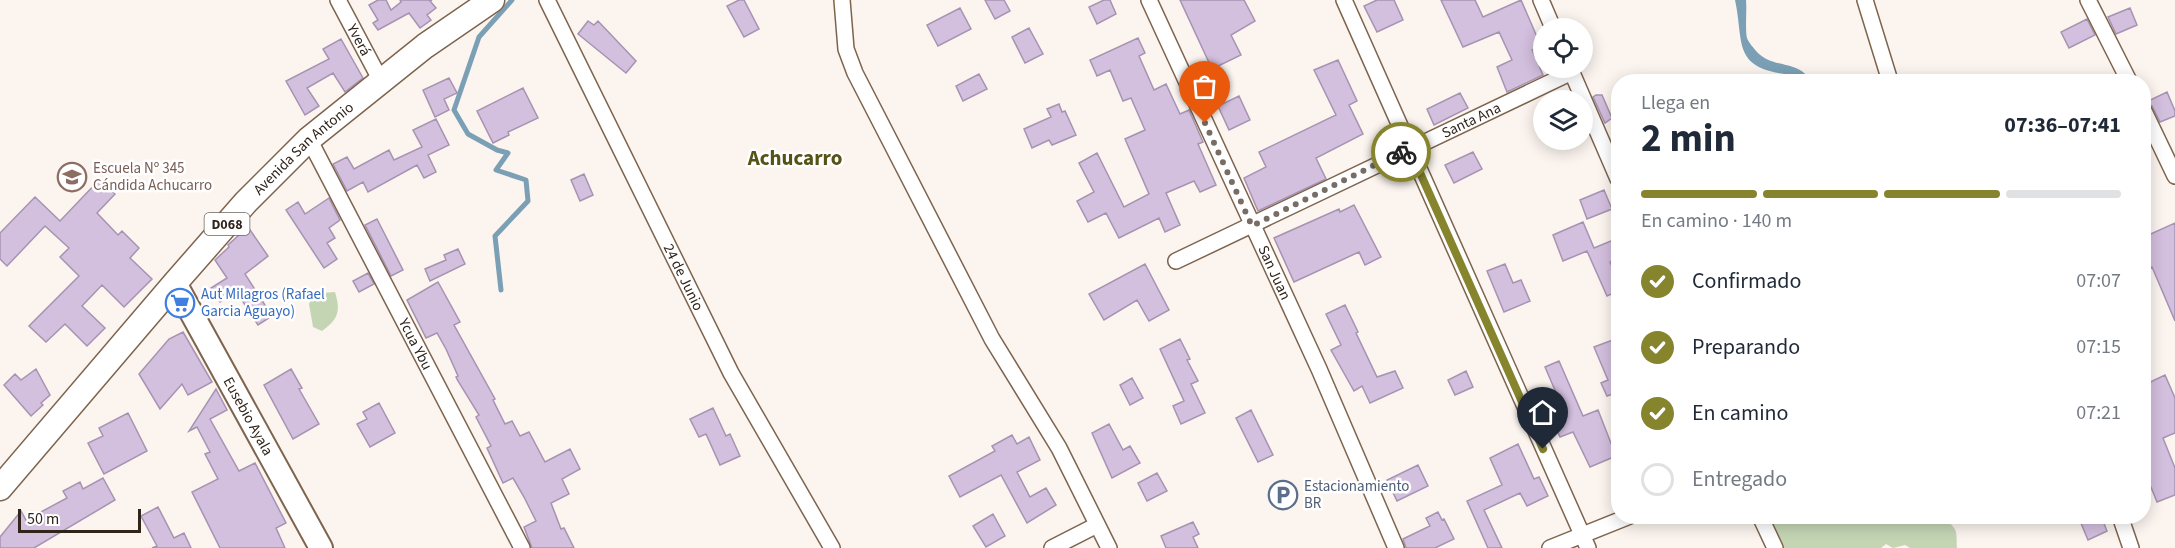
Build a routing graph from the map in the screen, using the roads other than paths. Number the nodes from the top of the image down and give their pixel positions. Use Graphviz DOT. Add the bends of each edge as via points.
graph roads {
  1 [pos="338,0"];
  2 [pos="492,0"];
  3 [pos="547,0"];
  4 [pos="842,0"];
  5 [pos="1149,0"];
  6 [pos="1344,0"];
  7 [pos="1541,0"];
  8 [pos="1865,0"];
  9 [pos="2088,0"];
  10 [pos="1549,18"];
  11 [pos="1888,74"];
  12 [pos="2125,74"];
  13 [pos="1554,78"];
  14 [pos="1574,78"];
  15 [pos="381,81"];
  16 [pos="2151,121"];
  17 [pos="309,139"];
  18 [pos="2169,147"];
  19 [pos="1409,148"];
  20 [pos="1611,163"];
  21 [pos="2175,176"];
  22 [pos="1252,226"];
  23 [pos="1176,261"];
  24 [pos="175,282"];
  25 [pos="0,488"];
  26 [pos="1616,524"];
  27 [pos="1764,524"];
  28 [pos="2123,524"];
  29 [pos="1096,525"];
  30 [pos="1585,541"];
  31 [pos="321,548"];
  32 [pos="522,548"];
  33 [pos="832,548"];
  34 [pos="1052,548"];
  35 [pos="1109,548"];
  36 [pos="1396,548"];
  37 [pos="1550,548"];
  38 [pos="1774,548"];
  39 [pos="2131,548"];
  1 -- 15 [label="street, Yverá"];
  2 -- 15 [label="main road, Avenida San Antonio / D068"];
  3 -- 33 [label="street, 24 de Junio" via="731,373"];
  4 -- 29 [label="street" via="846,49 855,73 992,339 1059,448"];
  5 -- 22 [label="street, San Juan"];
  6 -- 19 [label="street"];
  7 -- 10 [label="street"];
  8 -- 11 [label="street"];
  9 -- 12 [label="street"];
  13 -- 19 [label="street, Santa Ana"];
  14 -- 20 [label="street"];
  15 -- 17 [label="main road, Avenida San Antonio / D068"];
  16 -- 18 [label="street"];
  17 -- 24 [label="main road, Avenida San Antonio / D068"];
  17 -- 32 [label="street, Ycua Ybu"];
  18 -- 21 [label="street"];
  19 -- 22 [label="street, Santa Ana"];
  19 -- 30 [label="street"];
  22 -- 23 [label="street, Santa Ana"];
  22 -- 36 [label="street, San Juan"];
  24 -- 25 [label="main road, Avenida San Antonio / D068"];
  24 -- 31 [label="main road, Eusebio Ayala"];
  26 -- 30 [label="street"];
  27 -- 38 [label="street"];
  28 -- 39 [label="street"];
  29 -- 34 [label="street"];
  29 -- 35 [label="street"];
  30 -- 37 [label="street"];
}
